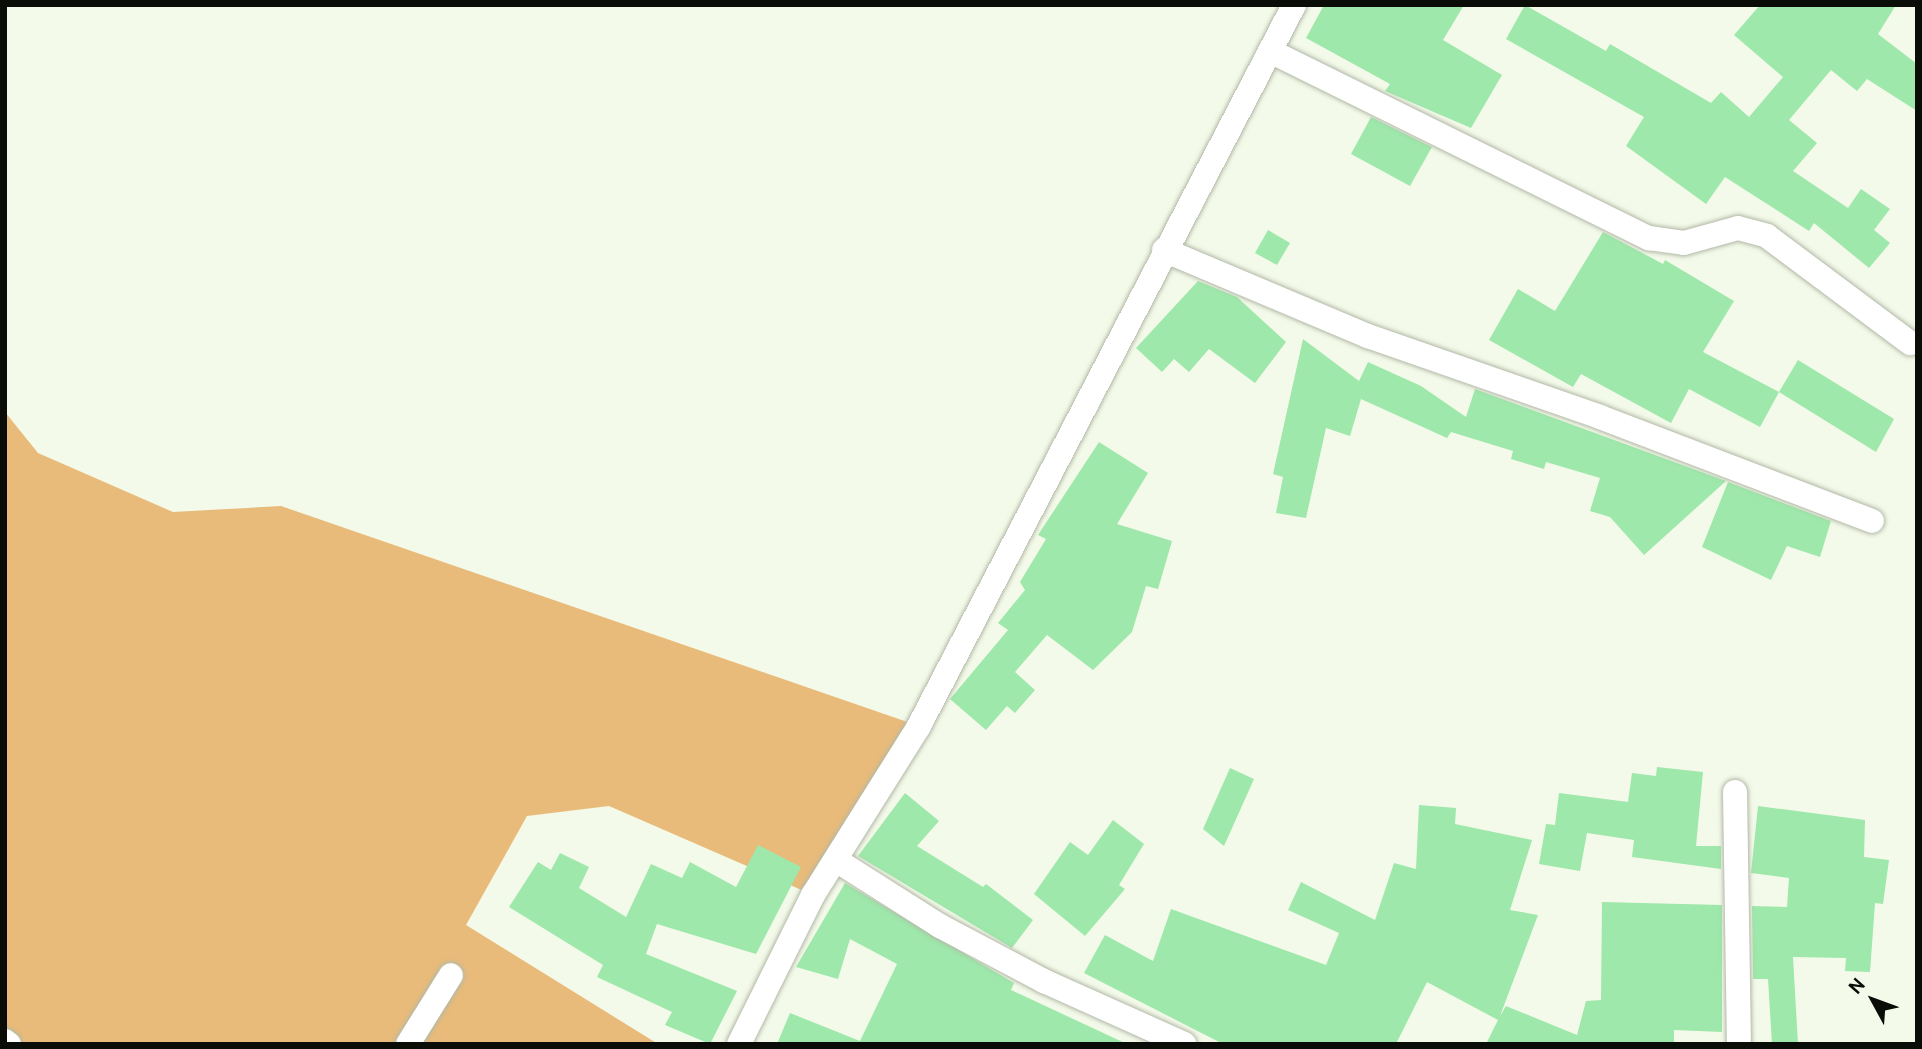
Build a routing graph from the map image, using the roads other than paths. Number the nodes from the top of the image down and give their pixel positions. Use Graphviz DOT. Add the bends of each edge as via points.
graph roads {
  1 [pos="1294,5"];
  2 [pos="1270,51"];
  3 [pos="1164,250"];
  4 [pos="1910,343"];
  5 [pos="1872,522"];
  6 [pos="1735,792"];
  7 [pos="836,860"];
  8 [pos="451,975"];
  9 [pos="408,1044"];
  10 [pos="739,1044"];
  11 [pos="1184,1044"];
  12 [pos="1739,1044"];
  1 -- 2 [label="street"];
  2 -- 3 [label="street"];
  2 -- 4 [label="street" via="1649,239 1684,243 1738,228 1767,236"];
  3 -- 5 [label="street" via="1368,336 1600,417"];
  3 -- 7 [label="street" via="919,726"];
  6 -- 12 [label="street"];
  7 -- 10 [label="street" via="813,895"];
  7 -- 11 [label="street" via="940,926 1044,981"];
  8 -- 9 [label="street"];
}
